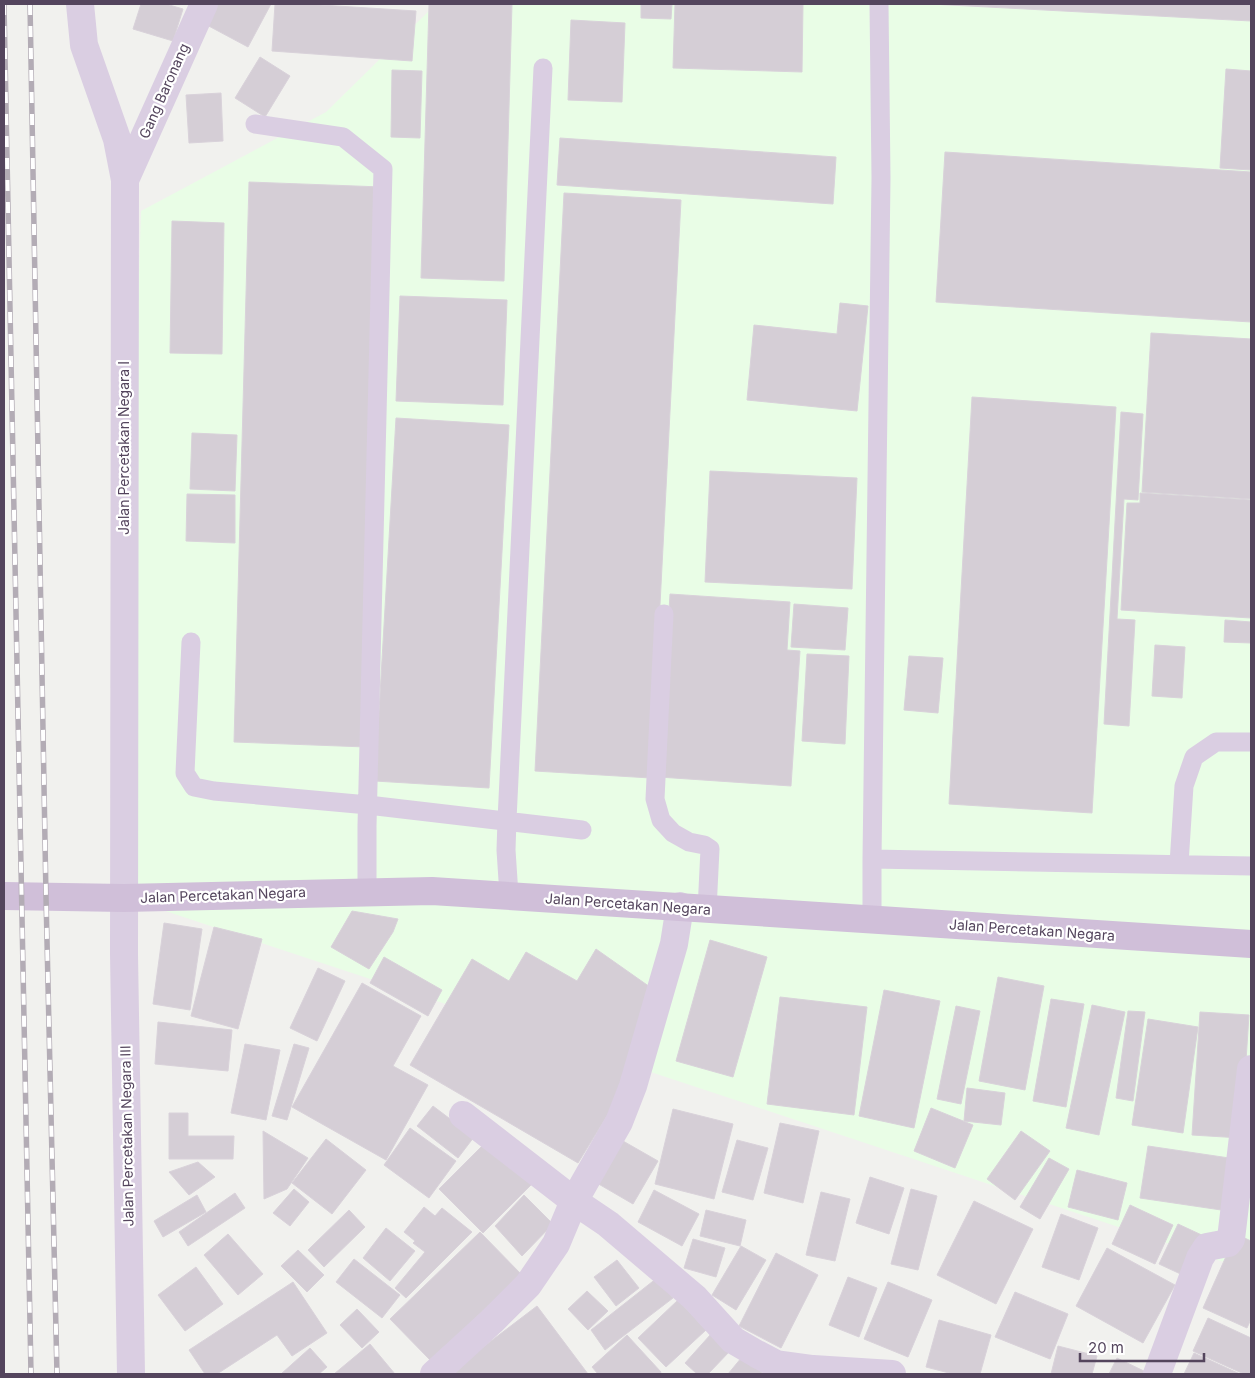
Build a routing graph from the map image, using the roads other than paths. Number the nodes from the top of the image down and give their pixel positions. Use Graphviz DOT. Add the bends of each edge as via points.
graph roads {
  1 [pos="80,4"];
  2 [pos="204,4"];
  3 [pos="879,4"];
  4 [pos="544,68"];
  5 [pos="255,124"];
  6 [pos="125,180"];
  7 [pos="664,614"];
  8 [pos="190,642"];
  9 [pos="1251,742"];
  10 [pos="368,805"];
  11 [pos="507,820"];
  12 [pos="582,830"];
  13 [pos="872,860"];
  14 [pos="1179,864"];
  15 [pos="1251,866"];
  16 [pos="367,892"];
  17 [pos="509,895"];
  18 [pos="4,896"];
  19 [pos="124,898"];
  20 [pos="694,908"];
  21 [pos="872,920"];
  22 [pos="1251,944"];
  23 [pos="1251,1068"];
  24 [pos="463,1115"];
  25 [pos="574,1201"];
  26 [pos="131,1374"];
  27 [pos="434,1374"];
  28 [pos="892,1374"];
  29 [pos="1157,1374"];
  1 -- 6 [label="street, Jalan Percetakan Negara I" via="84,45 117,139"];
  2 -- 6 [label="street, Gang Baronang"];
  3 -- 13 [label="lane" via="881,178"];
  4 -- 11 [label="lane"];
  5 -- 10 [label="lane" via="343,137 383,169"];
  6 -- 19 [label="street, Jalan Percetakan Negara I"];
  7 -- 20 [label="lane" via="655,799 660,820 673,832 710,849"];
  8 -- 10 [label="lane" via="185,773 194,787"];
  9 -- 14 [label="lane" via="1216,742 1194,757 1184,786"];
  10 -- 11 [label="lane"];
  10 -- 16 [label="lane"];
  11 -- 12 [label="lane"];
  11 -- 17 [label="lane"];
  13 -- 14 [label="lane"];
  13 -- 21 [label="lane"];
  14 -- 15 [label="lane"];
  16 -- 17 [label="main road, Jalan Percetakan Negara"];
  16 -- 19 [label="main road, Jalan Percetakan Negara"];
  17 -- 20 [label="main road, Jalan Percetakan Negara"];
  18 -- 19 [label="main road, Jalan Percetakan Negara"];
  19 -- 26 [label="street, Jalan Percetakan Negara III"];
  20 -- 21 [label="main road, Jalan Percetakan Negara"];
  20 -- 25 [label="street" via="674,944 633,1086 619,1122"];
  21 -- 22 [label="main road, Jalan Percetakan Negara"];
  23 -- 29 [label="street" via="1231,1239 1228,1243 1207,1247 1200,1258"];
  24 -- 25 [label="street"];
  25 -- 27 [label="street" via="556,1244 528,1285"];
  25 -- 28 [label="street" via="608,1224 695,1298 733,1340 757,1354 776,1364"];
}
